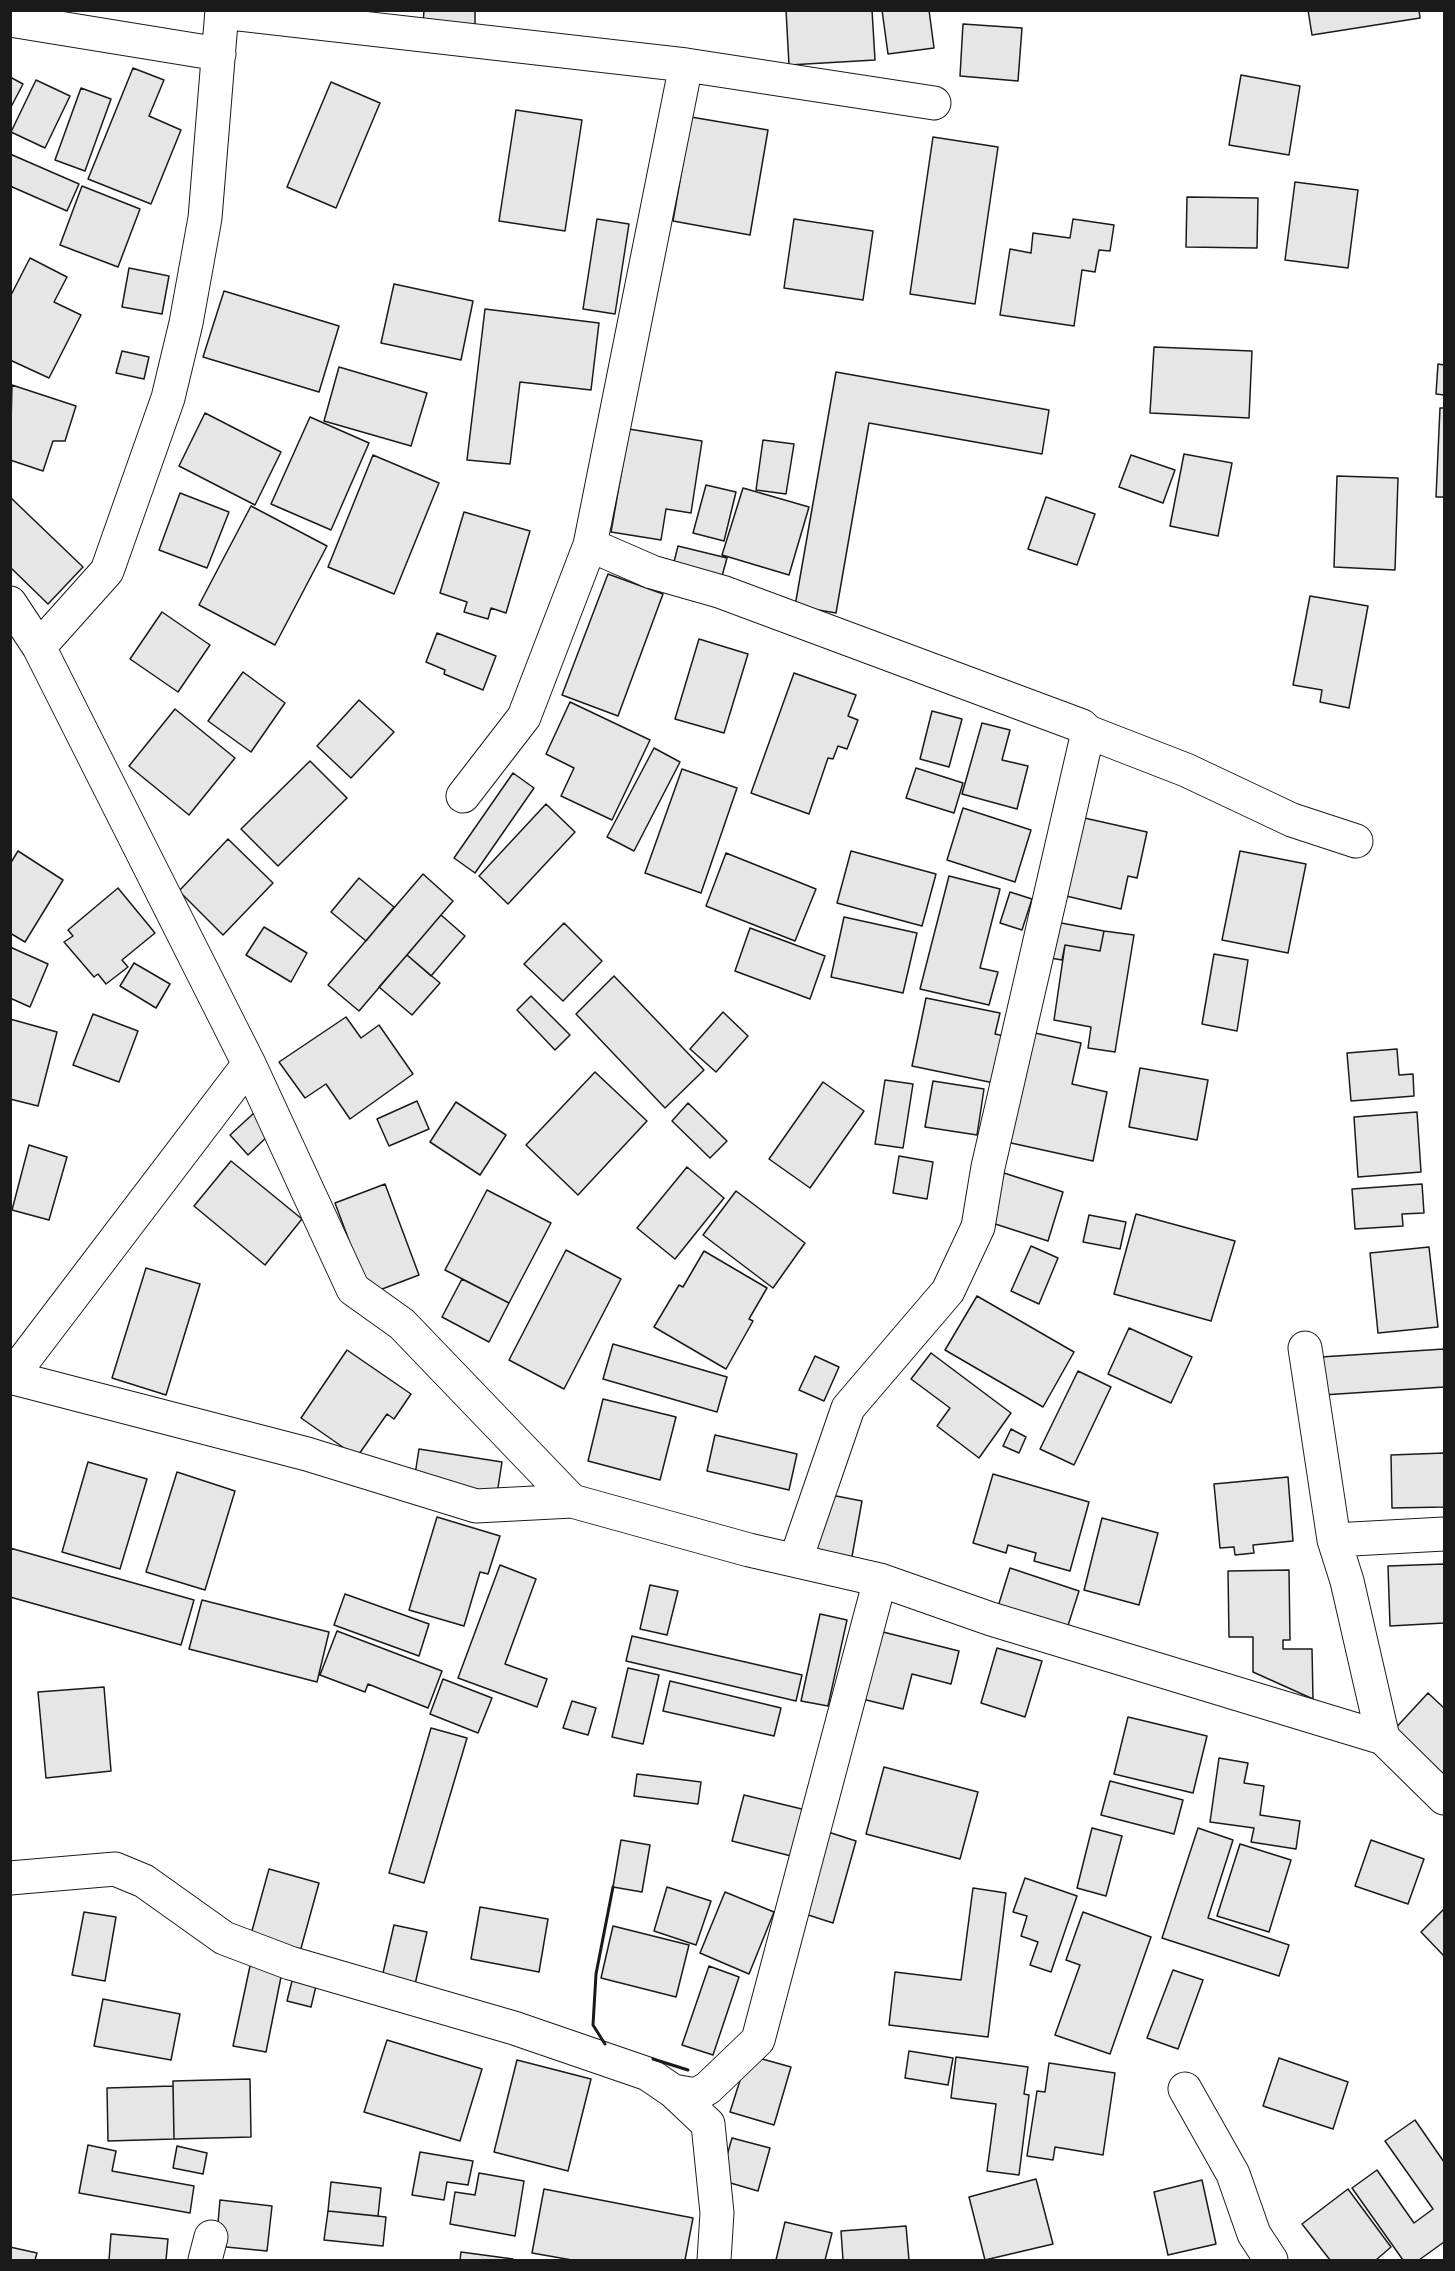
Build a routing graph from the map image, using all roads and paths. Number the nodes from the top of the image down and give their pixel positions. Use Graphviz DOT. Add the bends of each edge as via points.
graph roads {
  1 [pos="222,11"];
  2 [pos="10,20"];
  3 [pos="219,54"];
  4 [pos="686,64"];
  5 [pos="934,103"];
  6 [pos="590,545"];
  7 [pos="10,603"];
  8 [pos="39,647"];
  9 [pos="1088,732"];
  10 [pos="463,796"];
  11 [pos="1356,842"];
  12 [pos="249,1064"];
  13 [pos="1305,1348"];
  14 [pos="11,1377"];
  15 [pos="572,1501"];
  16 [pos="1444,1534"];
  17 [pos="1334,1540"];
  18 [pos="796,1559"];
  19 [pos="880,1580"];
  20 [pos="1383,1738"];
  21 [pos="1444,1798"];
  22 [pos="10,1878"];
  23 [pos="1185,2089"];
  24 [pos="673,2091"];
  25 [pos="714,2260"];
  26 [pos="1271,2260"];
  1 -- 3 [label="street"];
  1 -- 4 [label="street"];
  2 -- 3 [label="street"];
  3 -- 8 [label="street" via="205,218 168,398 107,571"];
  4 -- 5 [label="street"];
  4 -- 6 [label="street"];
  6 -- 9 [label="street" via="652,572 722,592 1082,726"];
  6 -- 10 [label="street" via="524,717"];
  7 -- 8 [label="street"];
  8 -- 12 [label="street"];
  9 -- 11 [label="street" via="1186,770 1292,820"];
  9 -- 18 [label="street" via="988,1167 978,1227 948,1291 848,1408"];
  12 -- 14 [label="street"];
  12 -- 15 [label="street" via="353,1289 402,1324"];
  13 -- 17 [label="street"];
  14 -- 15 [label="street" via="307,1454 476,1506"];
  15 -- 18 [label="street" via="749,1550"];
  16 -- 17 [label="street"];
  17 -- 20 [label="street"];
  18 -- 19 [label="street"];
  19 -- 20 [label="street" via="991,1619"];
  19 -- 24 [label="street" via="758,2040 708,2088 696,2095"];
  20 -- 21 [label="street"];
  22 -- 24 [label="street" via="115,1869 144,1881 224,1938 290,1964 525,2032 648,2074"];
  23 -- 26 [label="street" via="1233,2174 1254,2234"];
  24 -- 25 [label="street" via="708,2124 717,2213"];
}
